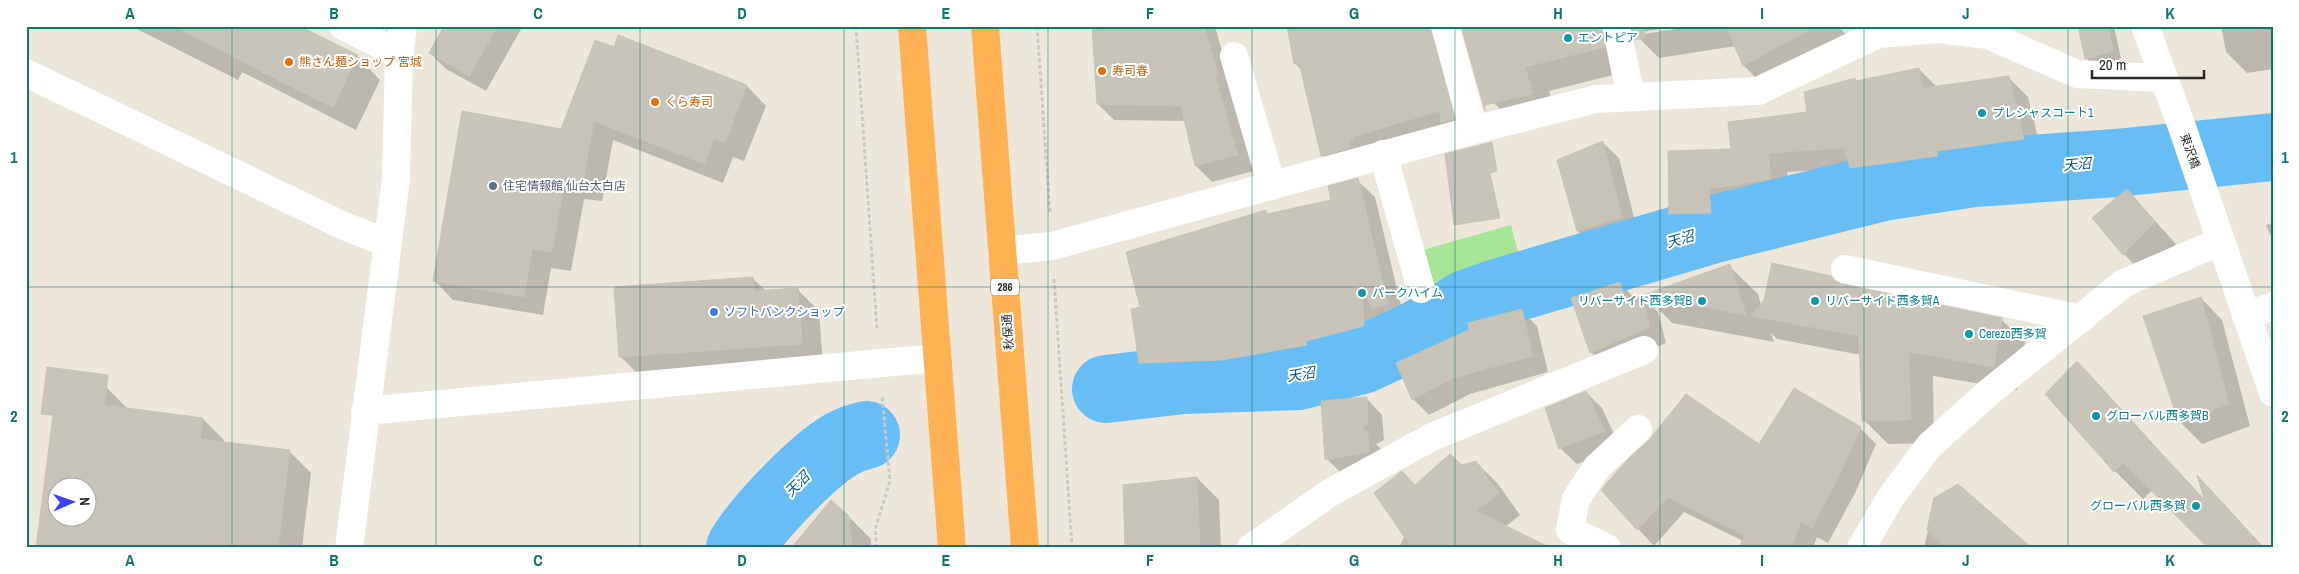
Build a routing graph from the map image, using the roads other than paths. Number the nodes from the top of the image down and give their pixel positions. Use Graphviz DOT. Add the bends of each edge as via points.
graph roads {
  1 [pos="343,26"];
  2 [pos="403,26"];
  3 [pos="912,26"];
  4 [pos="985,26"];
  5 [pos="1445,26"];
  6 [pos="1616,26"];
  7 [pos="2145,26"];
  8 [pos="1874,30"];
  9 [pos="399,54"];
  10 [pos="1234,56"];
  11 [pos="26,73"];
  12 [pos="2162,78"];
  13 [pos="1631,97"];
  14 [pos="1474,130"];
  15 [pos="1382,154"];
  16 [pos="1272,186"];
  17 [pos="2221,241"];
  18 [pos="387,242"];
  19 [pos="1002,251"];
  20 [pos="1845,269"];
  21 [pos="1422,289"];
  22 [pos="2273,306"];
  23 [pos="2246,316"];
  24 [pos="2081,319"];
  25 [pos="1644,350"];
  26 [pos="936,358"];
  27 [pos="2273,393"];
  28 [pos="365,411"];
  29 [pos="1638,429"];
  30 [pos="349,548"];
  31 [pos="952,548"];
  32 [pos="1024,548"];
  33 [pos="1251,548"];
  34 [pos="1607,548"];
  35 [pos="1860,548"];
  1 -- 9 [label="street"];
  2 -- 9 [label="street"];
  3 -- 26 [label="highway"];
  4 -- 19 [label="highway, 秋保通 / 286"];
  5 -- 14 [label="street"];
  6 -- 13 [label="street"];
  7 -- 12 [label="street, 東沢橋"];
  8 -- 12 [label="street" via="1938,29 1988,35 2077,74"];
  8 -- 13 [label="street" via="1758,91"];
  9 -- 18 [label="street" via="396,178"];
  10 -- 16 [label="street"];
  11 -- 18 [label="street" via="344,226"];
  12 -- 17 [label="street, 東沢橋"];
  13 -- 14 [label="street" via="1596,99"];
  14 -- 15 [label="street"];
  15 -- 16 [label="street"];
  15 -- 21 [label="street"];
  16 -- 19 [label="street" via="1052,246"];
  17 -- 23 [label="street, 東沢橋"];
  17 -- 24 [label="street" via="2124,283"];
  18 -- 28 [label="street"];
  19 -- 32 [label="highway, 秋保通 / 286"];
  20 -- 24 [label="street"];
  22 -- 23 [label="street"];
  23 -- 27 [label="street, 東沢橋"];
  24 -- 35 [label="street" via="2038,351 1929,446 1891,497"];
  25 -- 33 [label="street" via="1432,437 1331,492"];
  26 -- 28 [label="street"];
  26 -- 31 [label="highway"];
  28 -- 30 [label="street"];
  29 -- 34 [label="street" via="1597,467 1576,499 1570,530"];
}
